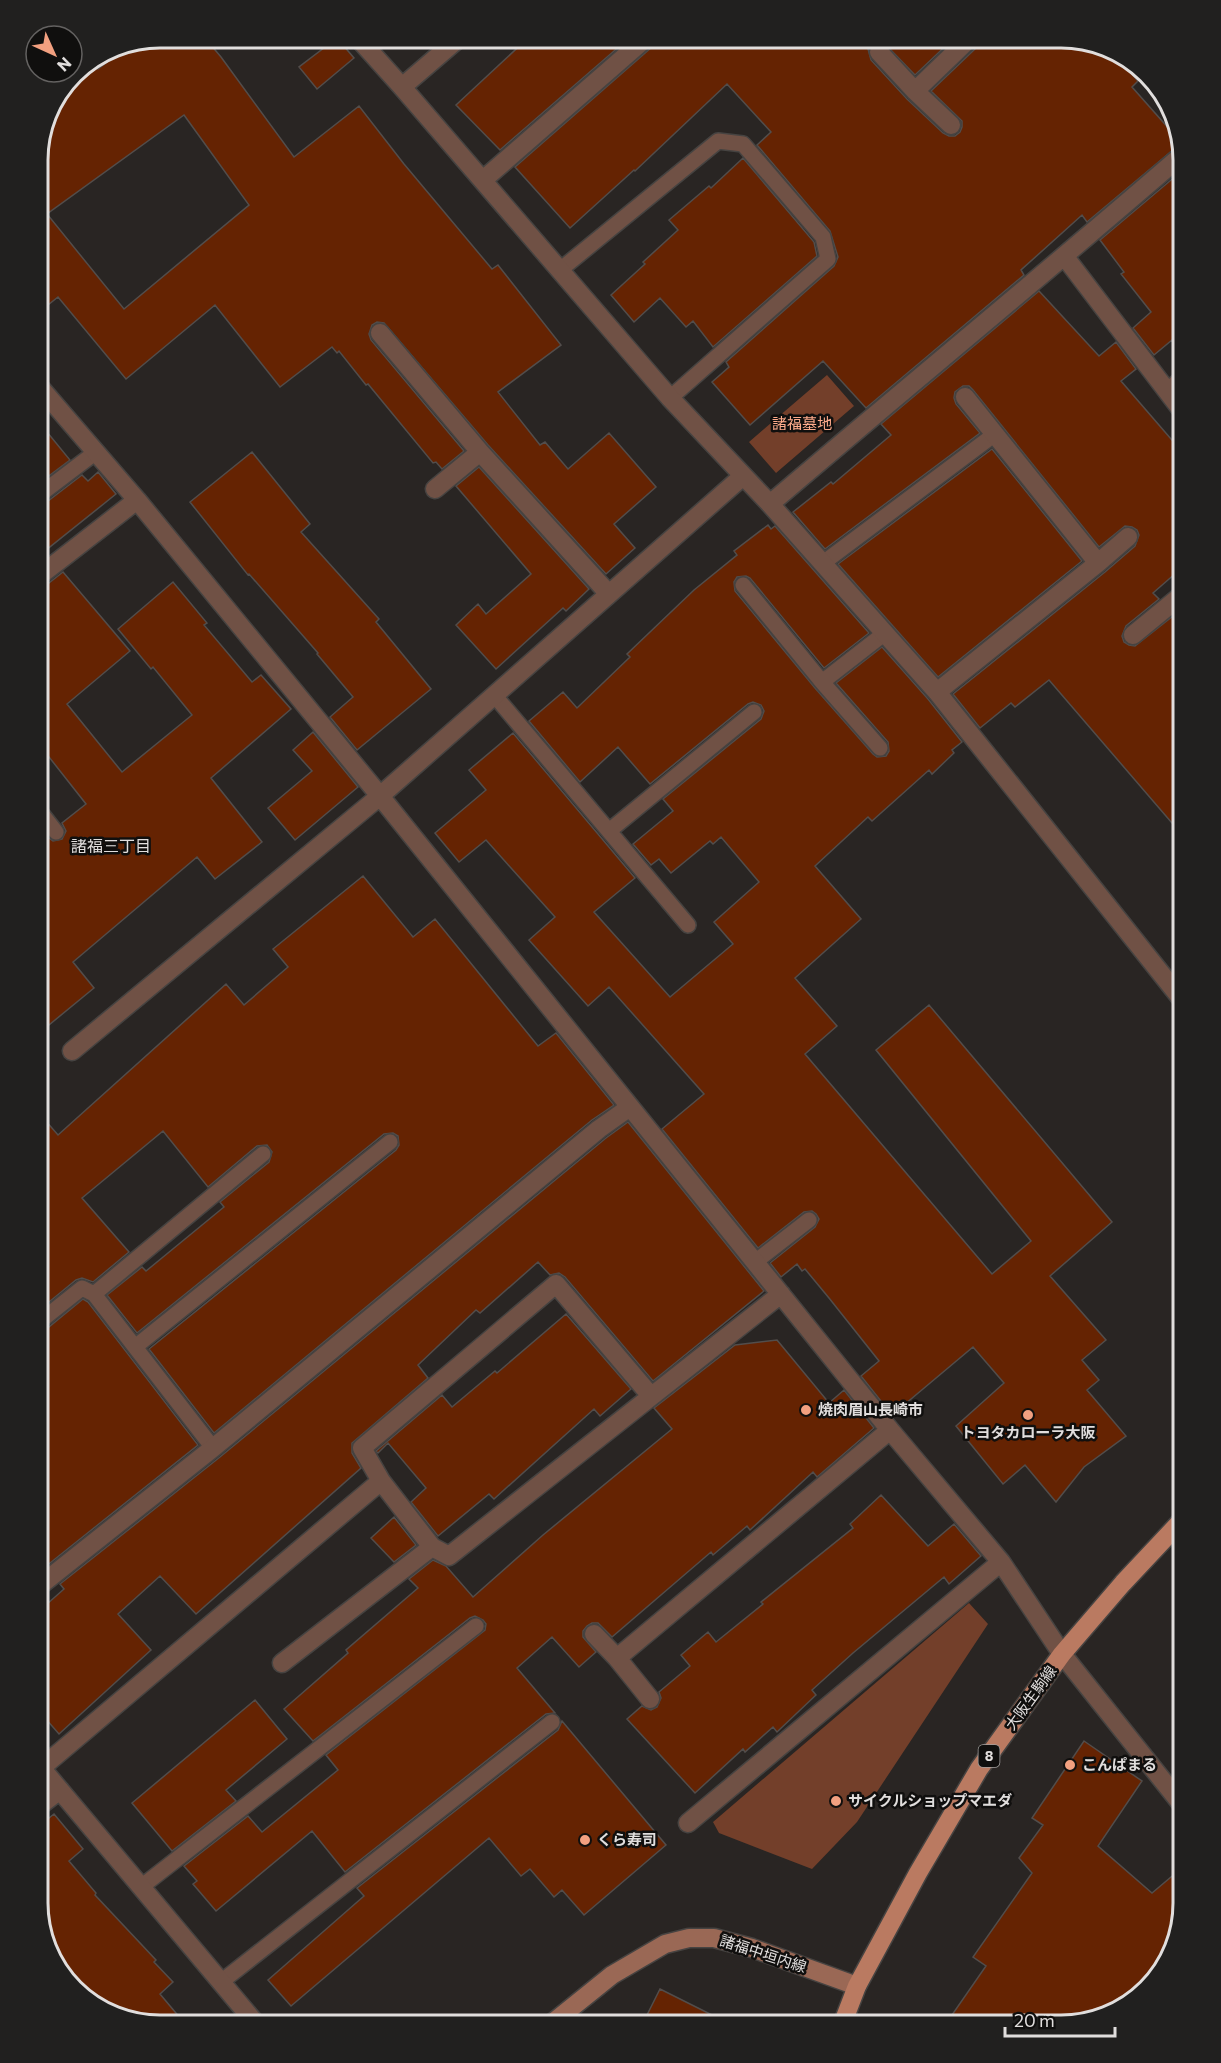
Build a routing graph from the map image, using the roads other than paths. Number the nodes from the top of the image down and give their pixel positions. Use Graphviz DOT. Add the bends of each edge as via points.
graph roads {
  1 [pos="366,48"];
  2 [pos="447,48"];
  3 [pos="635,48"];
  4 [pos="960,48"];
  5 [pos="879,52"];
  6 [pos="402,87"];
  7 [pos="915,91"];
  8 [pos="951,125"];
  9 [pos="1173,163"];
  10 [pos="483,180"];
  11 [pos="1065,257"];
  12 [pos="560,270"];
  13 [pos="380,333"];
  14 [pos="1173,386"];
  15 [pos="1167,391"];
  16 [pos="48,397"];
  17 [pos="965,397"];
  18 [pos="670,398"];
  19 [pos="1173,398"];
  20 [pos="994,434"];
  21 [pos="96,452"];
  22 [pos="480,452"];
  23 [pos="743,476"];
  24 [pos="48,488"];
  25 [pos="435,489"];
  26 [pos="137,500"];
  27 [pos="770,504"];
  28 [pos="1128,537"];
  29 [pos="823,563"];
  30 [pos="1098,563"];
  31 [pos="48,570"];
  32 [pos="743,585"];
  33 [pos="608,593"];
  34 [pos="1173,603"];
  35 [pos="885,633"];
  36 [pos="1133,635"];
  37 [pos="822,682"];
  38 [pos="937,692"];
  39 [pos="495,696"];
  40 [pos="754,712"];
  41 [pos="880,748"];
  42 [pos="380,796"];
  43 [pos="48,822"];
  44 [pos="609,831"];
  45 [pos="56,832"];
  46 [pos="688,925"];
  47 [pos="1173,986"];
  48 [pos="72,1051"];
  49 [pos="630,1107"];
  50 [pos="390,1142"];
  51 [pos="263,1154"];
  52 [pos="809,1220"];
  53 [pos="755,1262"];
  54 [pos="94,1294"];
  55 [pos="781,1294"];
  56 [pos="48,1315"];
  57 [pos="135,1347"];
  58 [pos="651,1396"];
  59 [pos="890,1430"];
  60 [pos="213,1448"];
  61 [pos="381,1481"];
  62 [pos="1173,1531"];
  63 [pos="432,1547"];
  64 [pos="1001,1562"];
  65 [pos="48,1579"];
  66 [pos="476,1626"];
  67 [pos="594,1634"];
  68 [pos="1062,1654"];
  69 [pos="617,1658"];
  70 [pos="282,1662"];
  71 [pos="650,1699"];
  72 [pos="552,1722"];
  73 [pos="48,1758"];
  74 [pos="48,1776"];
  75 [pos="60,1790"];
  76 [pos="1173,1792"];
  77 [pos="48,1799"];
  78 [pos="688,1823"];
  79 [pos="141,1887"];
  80 [pos="221,1982"];
  81 [pos="857,1986"];
  82 [pos="249,2015"];
  83 [pos="562,2015"];
  84 [pos="846,2015"];
  1 -- 6 [label="street"];
  2 -- 6 [label="street"];
  3 -- 10 [label="street"];
  4 -- 7 [label="street"];
  5 -- 7 [label="street"];
  6 -- 10 [label="street"];
  7 -- 8 [label="street"];
  9 -- 11 [label="street"];
  10 -- 12 [label="street"];
  11 -- 15 [label="street"];
  11 -- 27 [label="street"];
  12 -- 18 [label="street"];
  12 -- 18 [label="lane" via="718,141 743,144 758,161 823,237 828,259"];
  13 -- 22 [label="street"];
  14 -- 15 [label="lane"];
  15 -- 19 [label="street"];
  16 -- 21 [label="street"];
  17 -- 20 [label="street"];
  18 -- 23 [label="street"];
  20 -- 29 [label="lane"];
  20 -- 30 [label="street"];
  21 -- 24 [label="lane"];
  21 -- 26 [label="street"];
  22 -- 25 [label="street"];
  22 -- 33 [label="street"];
  23 -- 27 [label="street"];
  23 -- 33 [label="street"];
  26 -- 31 [label="street"];
  26 -- 42 [label="street"];
  27 -- 29 [label="street"];
  28 -- 30 [label="street"];
  29 -- 35 [label="street"];
  30 -- 38 [label="street"];
  32 -- 37 [label="lane"];
  33 -- 39 [label="street"];
  34 -- 36 [label="street"];
  35 -- 37 [label="lane"];
  35 -- 38 [label="street"];
  37 -- 41 [label="lane"];
  38 -- 47 [label="street"];
  39 -- 42 [label="street"];
  39 -- 44 [label="lane"];
  40 -- 44 [label="lane"];
  42 -- 48 [label="street"];
  42 -- 49 [label="street"];
  43 -- 45 [label="lane"];
  44 -- 46 [label="lane"];
  49 -- 53 [label="street"];
  49 -- 60 [label="street"];
  50 -- 57 [label="lane"];
  51 -- 54 [label="lane"];
  52 -- 53 [label="lane"];
  53 -- 55 [label="street"];
  54 -- 56 [label="lane" via="82,1288"];
  54 -- 57 [label="lane"];
  55 -- 58 [label="street"];
  55 -- 59 [label="street"];
  57 -- 60 [label="lane"];
  58 -- 61 [label="street" via="556,1284 362,1448"];
  58 -- 63 [label="street" via="449,1556"];
  59 -- 64 [label="street"];
  59 -- 69 [label="street"];
  60 -- 65 [label="street"];
  61 -- 63 [label="street"];
  61 -- 73 [label="street"];
  62 -- 68 [label="main road, 大阪生駒線 / 8"];
  63 -- 70 [label="street"];
  64 -- 68 [label="street"];
  64 -- 78 [label="street"];
  66 -- 79 [label="lane"];
  67 -- 69 [label="street"];
  68 -- 76 [label="street"];
  68 -- 81 [label="main road, 大阪生駒線 / 8" via="979,1769"];
  69 -- 71 [label="street"];
  72 -- 80 [label="lane"];
  74 -- 75 [label="street"];
  75 -- 77 [label="street"];
  75 -- 79 [label="street"];
  79 -- 80 [label="street"];
  80 -- 82 [label="street"];
  81 -- 83 [label="street, 諸福中垣内線" via="752,1948 714,1938 689,1938 664,1944 628,1965"];
  81 -- 84 [label="main road, 大阪生駒線 / 8"];
}
